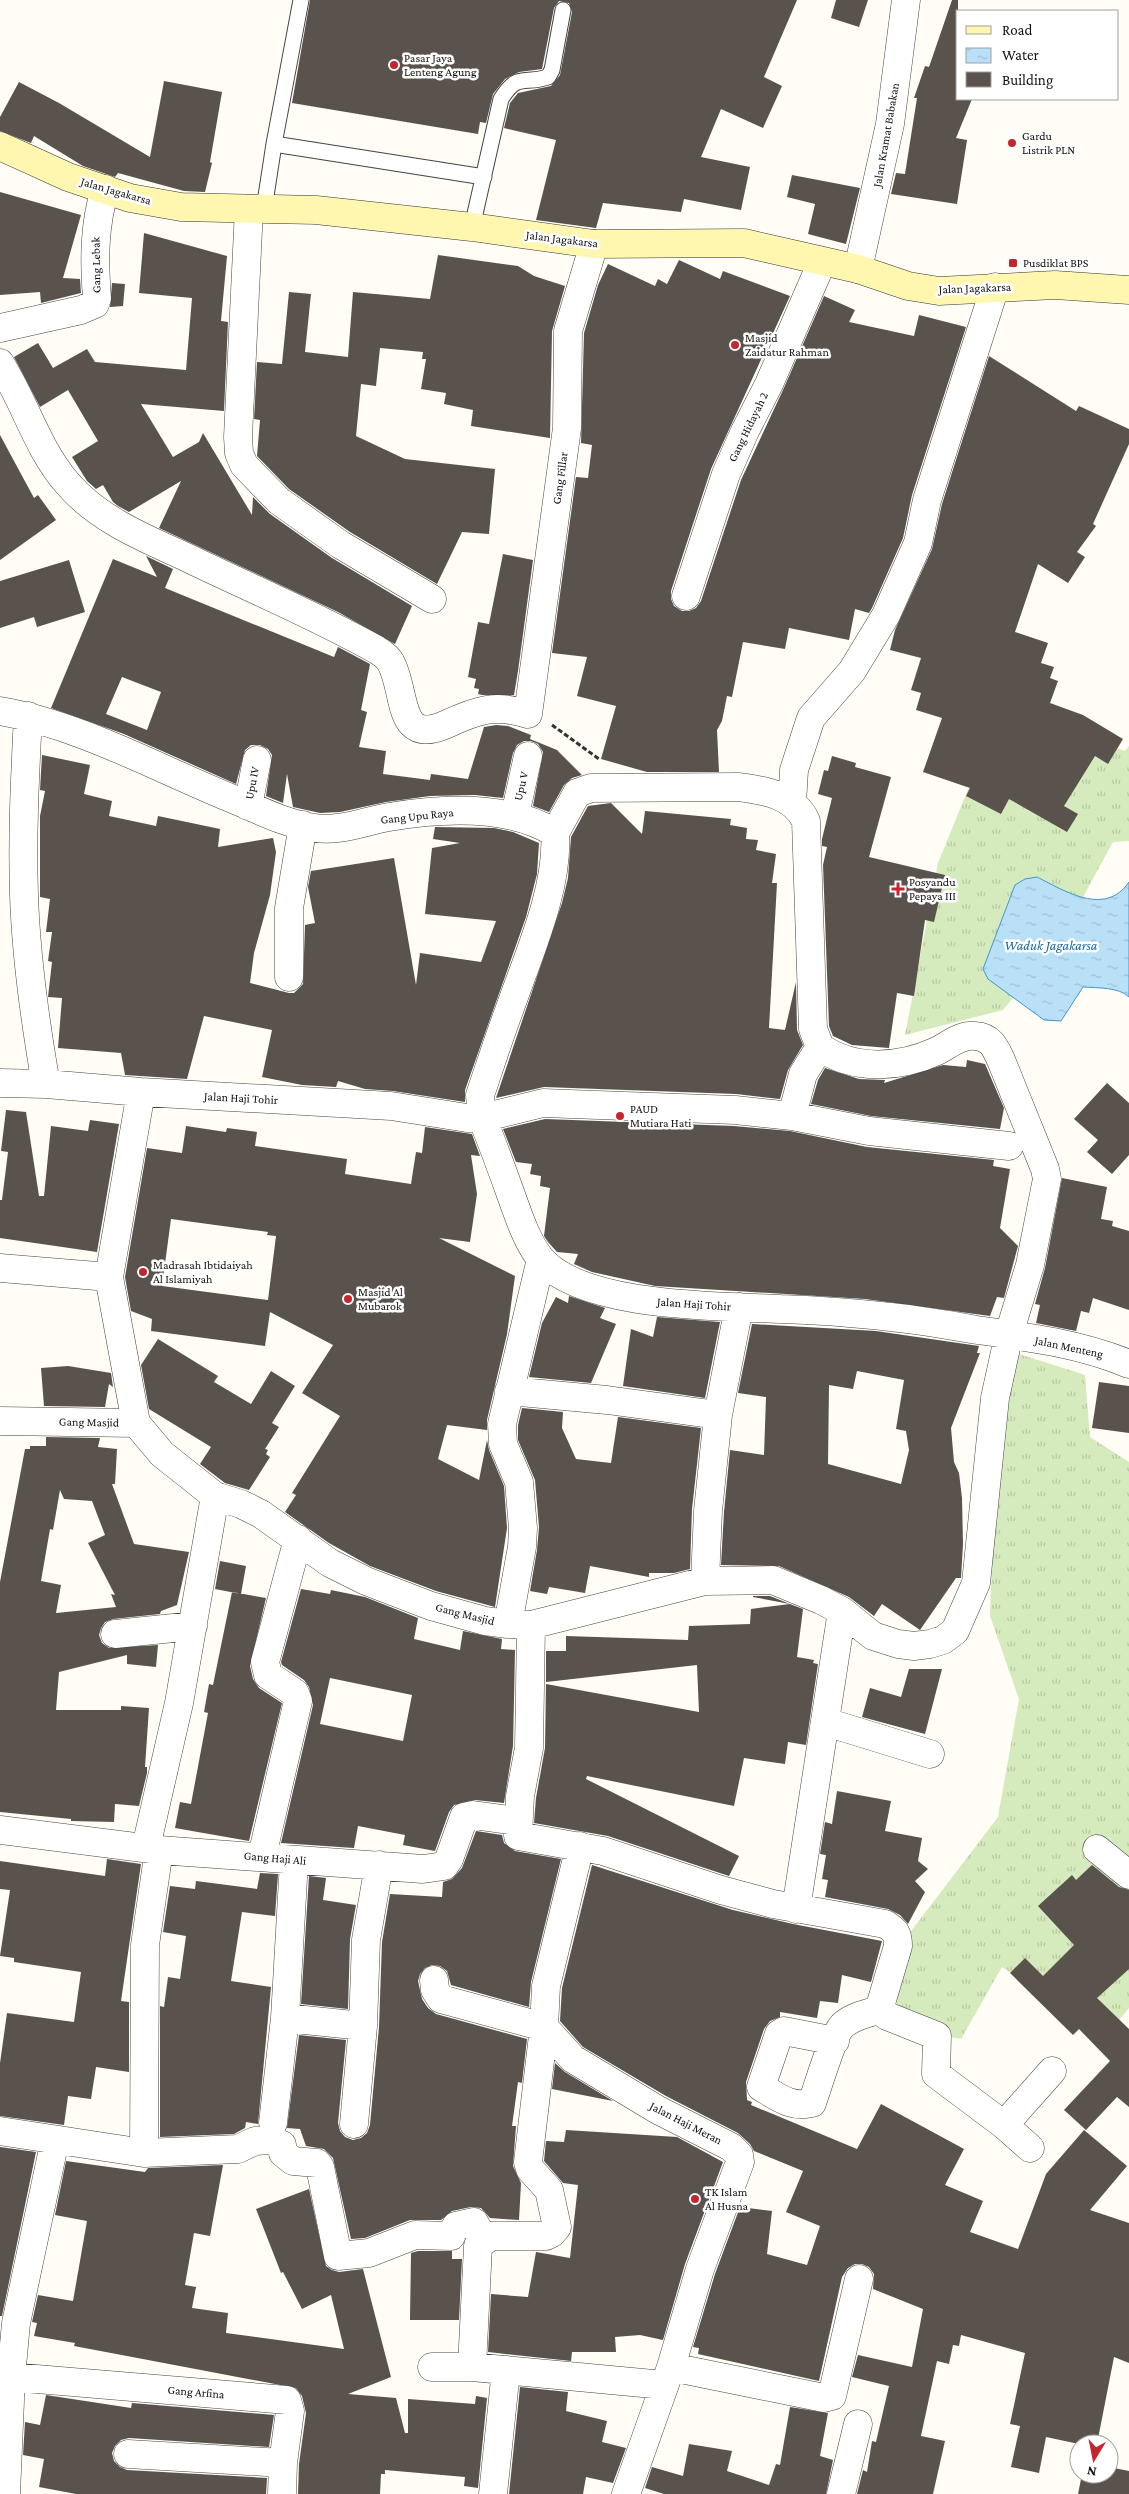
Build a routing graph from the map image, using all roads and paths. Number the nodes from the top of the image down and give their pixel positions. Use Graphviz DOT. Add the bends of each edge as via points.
graph roads {
  1 [pos="301,0"];
  2 [pos="906,0"];
  3 [pos="563,10"];
  4 [pos="274,144"];
  5 [pos="0,146"];
  6 [pos="484,177"];
  7 [pos="105,189"];
  8 [pos="257,209"];
  9 [pos="472,227"];
  10 [pos="594,244"];
  11 [pos="822,262"];
  12 [pos="858,269"];
  13 [pos="995,287"];
  14 [pos="1129,290"];
  15 [pos="0,328"];
  16 [pos="0,363"];
  17 [pos="686,596"];
  18 [pos="432,599"];
  19 [pos="0,711"];
  20 [pos="528,714"];
  21 [pos="28,716"];
  22 [pos="528,756"];
  23 [pos="257,760"];
  24 [pos="626,789"];
  25 [pos="792,803"];
  26 [pos="248,806"];
  27 [pos="515,815"];
  28 [pos="302,825"];
  29 [pos="555,833"];
  30 [pos="289,977"];
  31 [pos="820,1048"];
  32 [pos="0,1083"];
  33 [pos="46,1084"];
  34 [pos="141,1092"];
  35 [pos="792,1116"];
  36 [pos="482,1118"];
  37 [pos="1009,1146"];
  38 [pos="541,1258"];
  39 [pos="0,1268"];
  40 [pos="109,1276"];
  41 [pos="739,1307"];
  42 [pos="1008,1334"];
  43 [pos="1129,1364"];
  44 [pos="509,1391"];
  45 [pos="718,1415"];
  46 [pos="0,1421"];
  47 [pos="136,1422"];
  48 [pos="216,1496"];
  49 [pos="298,1539"];
  50 [pos="705,1580"];
  51 [pos="842,1611"];
  52 [pos="519,1624"];
  53 [pos="193,1626"];
  54 [pos="114,1634"];
  55 [pos="826,1722"];
  56 [pos="930,1754"];
  57 [pos="517,1821"];
  58 [pos="0,1830"];
  59 [pos="580,1846"];
  60 [pos="152,1849"];
  61 [pos="1097,1849"];
  62 [pos="262,1856"];
  63 [pos="294,1861"];
  64 [pos="379,1865"];
  65 [pos="1129,1875"];
  66 [pos="796,1909"];
  67 [pos="434,1980"];
  68 [pos="879,2010"];
  69 [pos="285,2018"];
  70 [pos="362,2026"];
  71 [pos="544,2027"];
  72 [pos="835,2040"];
  73 [pos="1052,2071"];
  74 [pos="273,2124"];
  75 [pos="354,2124"];
  76 [pos="1004,2125"];
  77 [pos="0,2131"];
  78 [pos="55,2140"];
  79 [pos="1030,2148"];
  80 [pos="144,2153"];
  81 [pos="484,2239"];
  82 [pos="859,2279"];
  83 [pos="432,2367"];
  84 [pos="472,2367"];
  85 [pos="506,2370"];
  86 [pos="5,2376"];
  87 [pos="668,2376"];
  88 [pos="858,2424"];
  89 [pos="128,2454"];
  90 [pos="283,2463"];
  91 [pos="6,2494"];
  92 [pos="282,2494"];
  93 [pos="493,2494"];
  94 [pos="626,2494"];
  95 [pos="841,2494"];
  1 -- 4 [label="lane"];
  2 -- 12 [label="street, Jalan Kramat Babakan" via="890,124"];
  3 -- 6 [label="lane" via="548,77 517,81 508,87 501,99"];
  4 -- 6 [label="lane"];
  4 -- 8 [label="lane"];
  5 -- 7 [label="main road, Jalan Jagakarsa" via="68,177"];
  6 -- 9 [label="lane"];
  7 -- 8 [label="main road, Jalan Jagakarsa" via="130,198 181,207"];
  7 -- 15 [label="street, Gang Lebak" via="94,244 95,304 82,310"];
  8 -- 9 [label="main road, Jalan Jagakarsa" via="316,210"];
  8 -- 18 [label="street" via="238,438 244,465 279,501 304,520"];
  9 -- 10 [label="main road, Jalan Jagakarsa"];
  10 -- 11 [label="main road, Jalan Jagakarsa" via="744,243"];
  10 -- 20 [label="street, Gang Fillar" via="567,336 567,428"];
  11 -- 12 [label="main road, Jalan Jagakarsa"];
  11 -- 17 [label="street, Gang Hidayah 2" via="726,474"];
  12 -- 13 [label="main road, Jalan Jagakarsa" via="908,286 939,291"];
  13 -- 14 [label="main road, Jalan Jagakarsa" via="1054,285"];
  13 -- 25 [label="street" via="928,500 918,543 886,615 852,671 811,718 794,770"];
  16 -- 20 [label="street" via="52,463 84,500 147,539 377,650 391,663 407,716 419,730 428,731 474,711 496,708"];
  19 -- 21 [label="street, Gang Upu Raya"];
  20 -- 24 [label="path" via="557,727 593,754"];
  21 -- 26 [label="street, Gang Upu Raya" via="148,762"];
  21 -- 33 [label="street" via="23,821 24,895 31,981"];
  22 -- 27 [label="street, Upu V"];
  23 -- 26 [label="street, Upu IV"];
  24 -- 25 [label="street" via="748,788 779,795"];
  24 -- 29 [label="street" via="582,790 574,798"];
  25 -- 31 [label="street" via="801,810 808,834 813,1029"];
  26 -- 28 [label="street, Gang Upu Raya"];
  27 -- 28 [label="street, Gang Upu Raya" via="459,811 389,817 324,829"];
  27 -- 29 [label="street, Gang Upu Raya" via="535,821"];
  28 -- 30 [label="street" via="289,908"];
  29 -- 36 [label="street" via="551,880 526,964 480,1095"];
  31 -- 35 [label="street" via="803,1074"];
  31 -- 42 [label="street, Gang Masjid" via="839,1058 892,1065 922,1057 962,1037 985,1038 994,1044 1047,1179 1030,1265"];
  32 -- 33 [label="street, Jalan Haji Tohir"];
  33 -- 34 [label="street, Jalan Haji Tohir"];
  34 -- 36 [label="street, Jalan Haji Tohir" via="391,1106"];
  34 -- 40 [label="street"];
  35 -- 36 [label="street, Jalan Haji Tohir" via="735,1110 542,1103"];
  35 -- 37 [label="street, Jalan Haji Tohir" via="869,1131"];
  36 -- 38 [label="street, Jalan Haji Tohir" via="518,1214"];
  38 -- 41 [label="street, Jalan Haji Tohir" via="558,1273 606,1292 674,1304"];
  38 -- 44 [label="street"];
  39 -- 40 [label="street"];
  40 -- 47 [label="street"];
  41 -- 42 [label="street, Jalan Haji Tohir" via="893,1317"];
  41 -- 45 [label="street"];
  42 -- 43 [label="street, Jalan Menteng" via="1098,1351"];
  42 -- 51 [label="street, Gang Masjid" via="996,1398 976,1583 955,1631 930,1644 898,1644 873,1636"];
  44 -- 45 [label="street"];
  44 -- 52 [label="street" via="502,1424 503,1444 519,1482 522,1528"];
  45 -- 50 [label="street"];
  46 -- 47 [label="street, Gang Masjid"];
  47 -- 48 [label="street, Gang Masjid" via="162,1454"];
  48 -- 49 [label="street, Gang Masjid" via="241,1504"];
  48 -- 53 [label="street"];
  49 -- 52 [label="street, Gang Masjid" via="330,1562 366,1581 431,1606 485,1621"];
  49 -- 62 [label="street" via="265,1662 268,1675 295,1693 298,1701"];
  50 -- 51 [label="street, Gang Masjid" via="772,1580 790,1585"];
  50 -- 52 [label="street, Gang Masjid"];
  51 -- 55 [label="street"];
  52 -- 57 [label="street" via="529,1748"];
  53 -- 54 [label="street"];
  53 -- 60 [label="street"];
  55 -- 56 [label="street"];
  55 -- 66 [label="street"];
  57 -- 59 [label="street" via="518,1836"];
  57 -- 64 [label="street, Gang Haji Ali" via="473,1815 464,1817 449,1859 444,1866 435,1869"];
  58 -- 60 [label="street, Gang Haji Ali"];
  59 -- 66 [label="street" via="721,1890"];
  59 -- 71 [label="street" via="546,1986"];
  60 -- 62 [label="street, Gang Haji Ali"];
  60 -- 80 [label="street" via="146,1945"];
  61 -- 65 [label="street"];
  62 -- 63 [label="street, Gang Haji Ali"];
  63 -- 64 [label="street, Gang Haji Ali"];
  63 -- 69 [label="street"];
  64 -- 70 [label="street" via="366,1940"];
  66 -- 68 [label="street" via="885,1924 894,1929 898,1946"];
  67 -- 71 [label="street" via="440,1999"];
  68 -- 72 [label="street" via="843,2025"];
  68 -- 76 [label="street" via="937,2036 936,2074"];
  69 -- 70 [label="street"];
  69 -- 74 [label="street"];
  70 -- 75 [label="street"];
  71 -- 81 [label="street" via="528,2162 530,2169 549,2190 557,2227 546,2236 491,2236"];
  71 -- 87 [label="street, Jalan Haji Meran" via="573,2059 658,2110 731,2147 739,2155 740,2162 700,2269"];
  73 -- 76 [label="street"];
  76 -- 79 [label="street"];
  77 -- 78 [label="street"];
  78 -- 80 [label="street"];
  78 -- 86 [label="street"];
  80 -- 81 [label="street" via="238,2149 255,2141 270,2140 282,2145 283,2153 293,2161 317,2163 338,2256 369,2254 415,2235 451,2236 456,2226 474,2222"];
  81 -- 84 [label="street" via="478,2246"];
  82 -- 87 [label="street" via="832,2396 824,2398"];
  83 -- 84 [label="street"];
  84 -- 85 [label="street"];
  85 -- 87 [label="street"];
  85 -- 93 [label="street"];
  86 -- 90 [label="street, Gang Arfina" via="287,2400 290,2411"];
  86 -- 91 [label="street"];
  87 -- 94 [label="street, Jalan Haji Meran"];
  88 -- 95 [label="street"];
  89 -- 90 [label="street"];
  90 -- 92 [label="street, Gang Arfina"];
}
